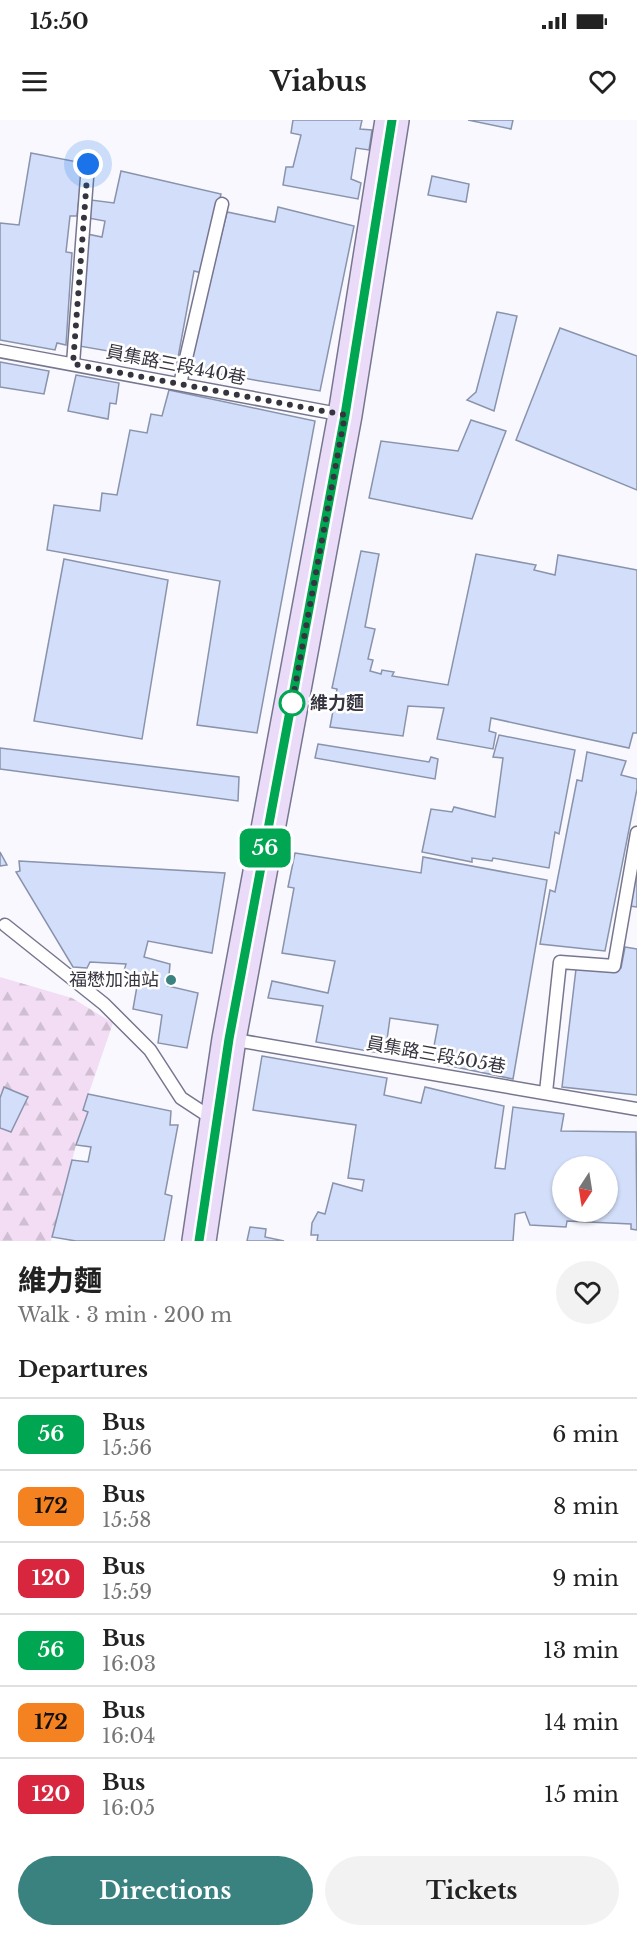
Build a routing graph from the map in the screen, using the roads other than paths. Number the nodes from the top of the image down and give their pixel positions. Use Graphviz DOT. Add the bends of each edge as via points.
graph roads {
  1 [pos="392,120"];
  2 [pos="88,164"];
  3 [pos="222,204"];
  4 [pos="0,351"];
  5 [pos="73,364"];
  6 [pos="180,384"];
  7 [pos="345,415"];
  8 [pos="637,833"];
  9 [pos="5,925"];
  10 [pos="229,1039"];
  11 [pos="546,1092"];
  12 [pos="637,1109"];
  13 [pos="216,1122"];
  14 [pos="199,1241"];
  1 -- 7 [label="main road"];
  2 -- 5 [label="lane"];
  3 -- 6 [label="lane"];
  4 -- 5 [label="lane, 員集路三段440巷"];
  5 -- 6 [label="lane, 員集路三段440巷"];
  6 -- 7 [label="lane, 員集路三段440巷"];
  7 -- 10 [label="main road"];
  8 -- 11 [label="lane" via="615,966 560,962"];
  9 -- 13 [label="lane" via="104,1004 150,1050 182,1098"];
  10 -- 11 [label="lane, 員集路三段505巷"];
  10 -- 13 [label="main road"];
  11 -- 12 [label="lane, 員集路三段505巷"];
  13 -- 14 [label="main road"];
}
